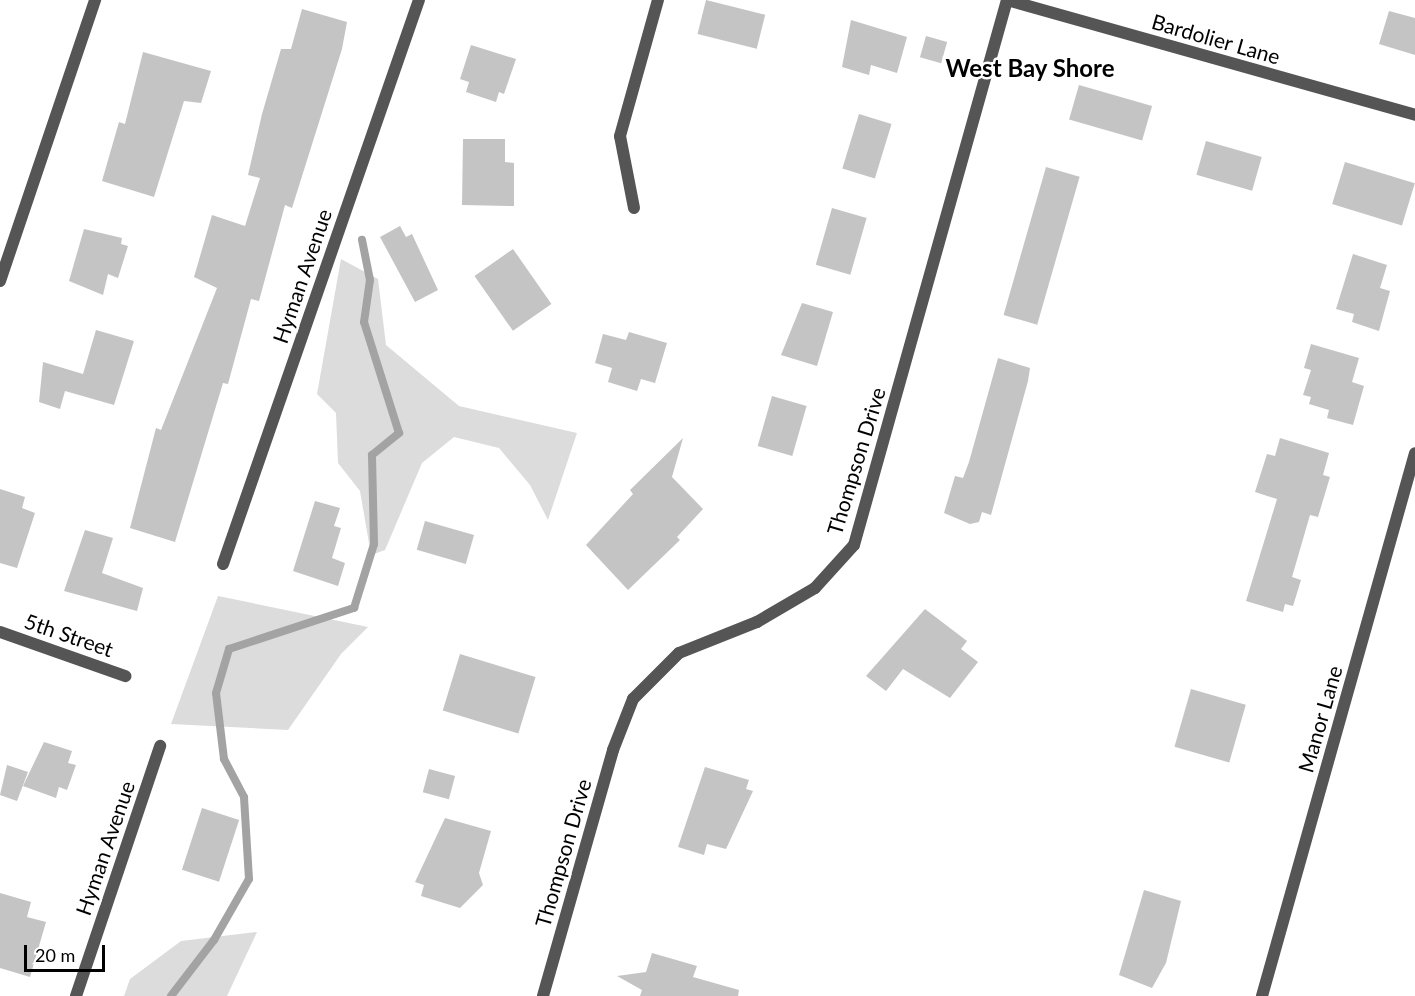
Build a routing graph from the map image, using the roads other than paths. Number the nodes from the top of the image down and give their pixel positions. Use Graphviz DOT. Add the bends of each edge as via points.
graph roads {
  1 [pos="94,0"];
  2 [pos="419,0"];
  3 [pos="658,0"];
  4 [pos="1007,0"];
  5 [pos="1415,115"];
  6 [pos="634,208"];
  7 [pos="0,281"];
  8 [pos="1415,453"];
  9 [pos="223,564"];
  10 [pos="0,632"];
  11 [pos="125,675"];
  12 [pos="160,746"];
  13 [pos="75,996"];
  14 [pos="543,996"];
  15 [pos="1262,996"];
  1 -- 7 [label="street"];
  2 -- 9 [label="street, Hyman Avenue"];
  3 -- 6 [label="street" via="620,136"];
  4 -- 5 [label="street, Bardolier Lane"];
  4 -- 14 [label="street, Thompson Drive" via="854,545 815,588 757,622 679,653 633,699 613,750"];
  8 -- 15 [label="street, Manor Lane"];
  10 -- 11 [label="street, 5th Street"];
  12 -- 13 [label="street, Hyman Avenue"];
}
